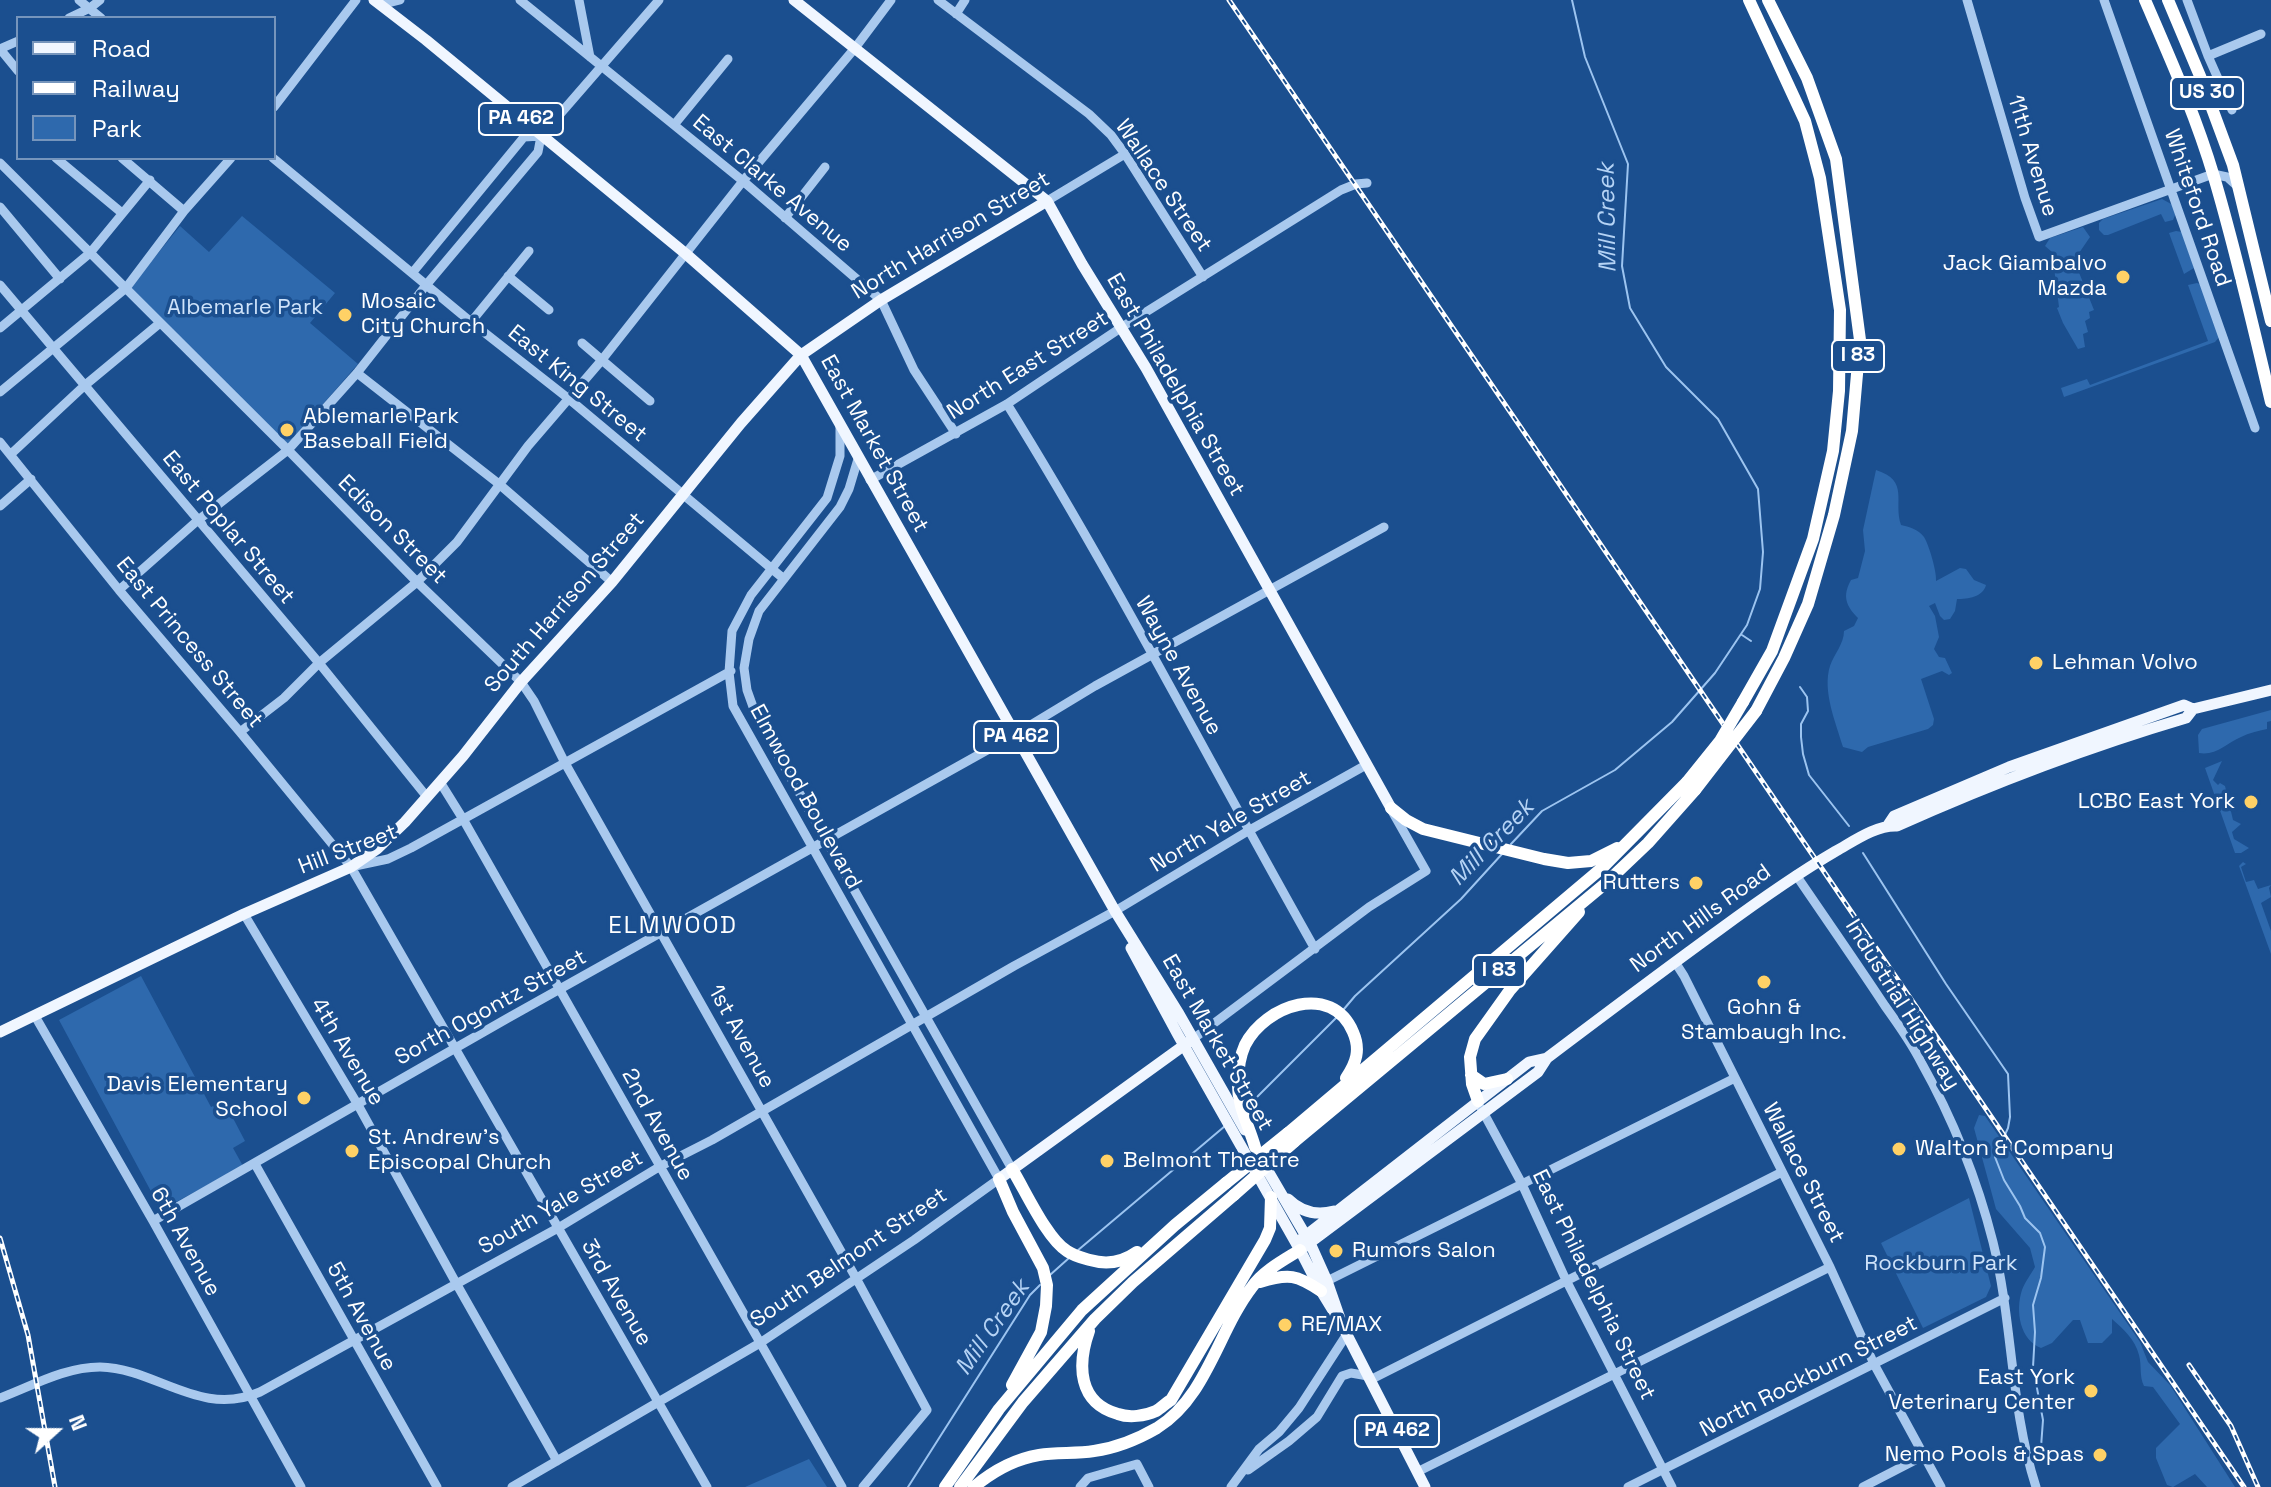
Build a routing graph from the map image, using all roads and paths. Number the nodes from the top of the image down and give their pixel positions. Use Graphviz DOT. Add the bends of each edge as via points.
graph roads {
  1 [pos="79,0"];
  2 [pos="100,0"];
  3 [pos="356,0"];
  4 [pos="400,0"];
  5 [pos="520,0"];
  6 [pos="579,0"];
  7 [pos="659,0"];
  8 [pos="794,0"];
  9 [pos="891,0"];
  10 [pos="938,0"];
  11 [pos="965,0"];
  12 [pos="1749,0"];
  13 [pos="1768,0"];
  14 [pos="1967,0"];
  15 [pos="2104,0"];
  16 [pos="2145,0"];
  17 [pos="2168,0"];
  18 [pos="2187,0"];
  19 [pos="377,2"];
  20 [pos="90,8"];
  21 [pos="956,14"];
  22 [pos="73,16"];
  23 [pos="99,16"];
  24 [pos="2261,34"];
  25 [pos="855,48"];
  26 [pos="0,49"];
  27 [pos="2208,56"];
  28 [pos="590,57"];
  29 [pos="728,59"];
  30 [pos="601,66"];
  31 [pos="16,69"];
  32 [pos="276,104"];
  33 [pos="2232,110"];
  34 [pos="674,125"];
  35 [pos="541,136"];
  36 [pos="1125,154"];
  37 [pos="58,160"];
  38 [pos="125,160"];
  39 [pos="229,160"];
  40 [pos="275,160"];
  41 [pos="0,163"];
  42 [pos="825,167"];
  43 [pos="2213,174"];
  44 [pos="150,180"];
  45 [pos="743,181"];
  46 [pos="1367,183"];
  47 [pos="2240,188"];
  48 [pos="2171,190"];
  49 [pos="1047,201"];
  50 [pos="0,207"];
  51 [pos="184,211"];
  52 [pos="122,213"];
  53 [pos="785,218"];
  54 [pos="529,251"];
  55 [pos="90,253"];
  56 [pos="686,254"];
  57 [pos="413,272"];
  58 [pos="508,276"];
  59 [pos="1203,277"];
  60 [pos="60,279"];
  61 [pos="427,284"];
  62 [pos="0,285"];
  63 [pos="126,288"];
  64 [pos="881,300"];
  65 [pos="549,310"];
  66 [pos="752,310"];
  67 [pos="22,311"];
  68 [pos="2271,321"];
  69 [pos="471,322"];
  70 [pos="160,323"];
  71 [pos="1122,327"];
  72 [pos="0,328"];
  73 [pos="582,343"];
  74 [pos="814,345"];
  75 [pos="54,348"];
  76 [pos="801,355"];
  77 [pos="601,361"];
  78 [pos="357,373"];
  79 [pos="84,386"];
  80 [pos="0,392"];
  81 [pos="569,399"];
  82 [pos="650,401"];
  83 [pos="2271,402"];
  84 [pos="1007,404"];
  85 [pos="840,425"];
  86 [pos="2255,428"];
  87 [pos="956,434"];
  88 [pos="0,442"];
  89 [pos="288,450"];
  90 [pos="11,454"];
  91 [pos="858,459"];
  92 [pos="31,479"];
  93 [pos="870,480"];
  94 [pos="499,484"];
  95 [pos="684,494"];
  96 [pos="0,506"];
  97 [pos="197,521"];
  98 [pos="1384,527"];
  99 [pos="771,568"];
  100 [pos="784,579"];
  101 [pos="417,582"];
  102 [pos="612,582"];
  103 [pos="119,590"];
  104 [pos="1269,590"];
  105 [pos="1152,654"];
  106 [pos="319,663"];
  107 [pos="744,668"];
  108 [pos="729,672"];
  109 [pos="521,682"];
  110 [pos="2271,690"];
  111 [pos="240,732"];
  112 [pos="1014,735"];
  113 [pos="565,763"];
  114 [pos="1366,765"];
  115 [pos="440,782"];
  116 [pos="1691,786"];
  117 [pos="427,797"];
  118 [pos="1391,808"];
  119 [pos="463,819"];
  120 [pos="1248,831"];
  121 [pos="1636,835"];
  122 [pos="827,841"];
  123 [pos="813,849"];
  124 [pos="351,867"];
  125 [pos="1796,875"];
  126 [pos="1606,883"];
  127 [pos="1115,911"];
  128 [pos="244,914"];
  129 [pos="661,932"];
  130 [pos="1315,949"];
  131 [pos="1675,962"];
  132 [pos="561,990"];
  133 [pos="35,1016"];
  134 [pos="926,1017"];
  135 [pos="912,1025"];
  136 [pos="0,1032"];
  137 [pos="1188,1042"];
  138 [pos="456,1048"];
  139 [pos="1547,1058"];
  140 [pos="1471,1075"];
  141 [pos="1735,1078"];
  142 [pos="1507,1079"];
  143 [pos="1337,1091"];
  144 [pos="358,1105"];
  145 [pos="1481,1107"];
  146 [pos="1231,1109"];
  147 [pos="762,1111"];
  148 [pos="1291,1138"];
  149 [pos="1255,1147"];
  150 [pos="255,1164"];
  151 [pos="659,1167"];
  152 [pos="1012,1169"];
  153 [pos="1782,1172"];
  154 [pos="999,1179"];
  155 [pos="1522,1184"];
  156 [pos="1230,1189"];
  157 [pos="1275,1194"];
  158 [pos="1342,1208"];
  159 [pos="153,1221"];
  160 [pos="1175,1225"];
  161 [pos="558,1228"];
  162 [pos="1303,1243"];
  163 [pos="1830,1267"];
  164 [pos="856,1278"];
  165 [pos="1566,1280"];
  166 [pos="456,1283"];
  167 [pos="1253,1284"];
  168 [pos="1324,1286"];
  169 [pos="2005,1298"];
  170 [pos="1092,1322"];
  171 [pos="1345,1330"];
  172 [pos="354,1341"];
  173 [pos="760,1343"];
  174 [pos="1874,1364"];
  175 [pos="1613,1373"];
  176 [pos="1369,1378"];
  177 [pos="250,1396"];
  178 [pos="0,1398"];
  179 [pos="659,1402"];
  180 [pos="1291,1418"];
  181 [pos="987,1425"];
  182 [pos="1303,1429"];
  183 [pos="1925,1455"];
  184 [pos="557,1461"];
  185 [pos="1663,1470"];
  186 [pos="1417,1472"];
  187 [pos="1238,1477"];
  188 [pos="301,1487"];
  189 [pos="437,1487"];
  190 [pos="512,1487"];
  191 [pos="707,1487"];
  192 [pos="842,1487"];
  193 [pos="863,1487"];
  194 [pos="945,1487"];
  195 [pos="960,1487"];
  196 [pos="974,1487"];
  197 [pos="1080,1487"];
  198 [pos="1149,1487"];
  199 [pos="1231,1487"];
  200 [pos="1425,1487"];
  201 [pos="1628,1487"];
  202 [pos="1672,1487"];
  203 [pos="1863,1487"];
  204 [pos="1941,1487"];
  205 [pos="2036,1487"];
  1 -- 20 [label="street"];
  2 -- 20 [label="street"];
  3 -- 32 [label="street"];
  4 -- 19 [label="street"];
  5 -- 28 [label="street, East Clarke Avenue"];
  6 -- 28 [label="street"];
  7 -- 30 [label="street"];
  8 -- 25 [label="main road, East Philadelphia Street"];
  9 -- 25 [label="street"];
  10 -- 21 [label="street, Wallace Street"];
  11 -- 21 [label="street"];
  12 -- 116 [label="highway, I 83, bridge" via="1805,121 1817,164 1840,310 1839,391 1833,451 1813,539 1772,651"];
  13 -- 116 [label="highway, I 83, bridge" via="1807,78 1836,159 1860,340 1852,431 1808,604 1784,658 1756,711"];
  14 -- 48 [label="street, 11th Avenue" via="2039,237"];
  15 -- 48 [label="street, Whiteford Road"];
  16 -- 43 [label="highway, US 30"];
  17 -- 47 [label="highway, US 30"];
  18 -- 27 [label="street"];
  19 -- 35 [label="main road, East Market Street / PA 462"];
  20 -- 22 [label="street"];
  20 -- 23 [label="street"];
  21 -- 36 [label="street, Wallace Street" via="1089,114"];
  24 -- 27 [label="street"];
  25 -- 45 [label="street"];
  25 -- 49 [label="main road, East Philadelphia Street"];
  26 -- 31 [label="street"];
  27 -- 33 [label="street"];
  28 -- 30 [label="street, East Clarke Avenue"];
  29 -- 34 [label="street"];
  30 -- 34 [label="street, East Clarke Avenue"];
  30 -- 35 [label="street"];
  34 -- 45 [label="street, East Clarke Avenue"];
  35 -- 56 [label="main road, East Market Street / PA 462"];
  35 -- 57 [label="street" via="524,137"];
  35 -- 61 [label="street" via="538,152"];
  36 -- 49 [label="street, North Harrison Street"];
  36 -- 59 [label="street, Wallace Street"];
  37 -- 52 [label="street"];
  38 -- 44 [label="street"];
  39 -- 51 [label="street"];
  40 -- 57 [label="street, East King Street"];
  41 -- 55 [label="street, Edison Street"];
  42 -- 53 [label="street"];
  43 -- 47 [label="street"];
  43 -- 48 [label="street, 11th Avenue"];
  43 -- 83 [label="highway, US 30"];
  44 -- 51 [label="street"];
  44 -- 52 [label="street"];
  45 -- 53 [label="street, East Clarke Avenue"];
  45 -- 56 [label="street"];
  46 -- 59 [label="street, North East Street" via="1341,190"];
  47 -- 68 [label="highway, US 30"];
  48 -- 86 [label="street, Whiteford Road"];
  49 -- 64 [label="main road, North Harrison Street"];
  49 -- 71 [label="main road, East Philadelphia Street"];
  50 -- 60 [label="street"];
  51 -- 63 [label="street"];
  52 -- 55 [label="street"];
  53 -- 64 [label="street, East Clarke Avenue"];
  54 -- 58 [label="street"];
  55 -- 60 [label="street"];
  55 -- 63 [label="street, Edison Street"];
  56 -- 66 [label="main road, East Market Street / PA 462"];
  56 -- 77 [label="street"];
  57 -- 61 [label="street, East King Street"];
  58 -- 65 [label="street"];
  58 -- 69 [label="street"];
  59 -- 71 [label="street, North East Street"];
  60 -- 67 [label="street"];
  61 -- 69 [label="street, East King Street"];
  61 -- 78 [label="street"];
  62 -- 67 [label="street, East Poplar Street"];
  63 -- 70 [label="street, Edison Street"];
  63 -- 75 [label="street"];
  64 -- 74 [label="main road, North Harrison Street"];
  64 -- 87 [label="street, East Clarke Avenue" via="914,370"];
  66 -- 74 [label="main road" via="801,343"];
  66 -- 76 [label="main road, East Market Street / PA 462"];
  67 -- 72 [label="street"];
  67 -- 75 [label="street, East Poplar Street"];
  69 -- 81 [label="street, East King Street"];
  70 -- 79 [label="street"];
  70 -- 89 [label="street, Edison Street"];
  71 -- 84 [label="street, North East Street"];
  71 -- 104 [label="main road, East Philadelphia Street"];
  73 -- 77 [label="street"];
  74 -- 76 [label="main road, North Harrison Street"];
  75 -- 79 [label="street, East Poplar Street"];
  75 -- 80 [label="street"];
  76 -- 85 [label="main road, East Market Street / PA 462"];
  76 -- 95 [label="main road, South Harrison Street"];
  77 -- 81 [label="street"];
  77 -- 82 [label="street"];
  78 -- 89 [label="street"];
  78 -- 94 [label="street"];
  79 -- 90 [label="street"];
  79 -- 97 [label="street, East Poplar Street"];
  81 -- 94 [label="street"];
  81 -- 95 [label="street, East King Street"];
  84 -- 87 [label="street, North East Street"];
  84 -- 105 [label="street, Wayne Avenue"];
  85 -- 91 [label="main road, East Market Street / PA 462"];
  85 -- 99 [label="street, Elmwood Boulevard" via="840,456 827,498"];
  87 -- 93 [label="street, North East Street"];
  88 -- 90 [label="street, East Princess Street"];
  89 -- 97 [label="street"];
  89 -- 101 [label="street, Edison Street"];
  90 -- 92 [label="street, East Princess Street"];
  91 -- 93 [label="main road, East Market Street / PA 462"];
  91 -- 100 [label="street, Elmwood Boulevard" via="840,507"];
  92 -- 96 [label="street"];
  92 -- 103 [label="street, East Princess Street"];
  93 -- 112 [label="main road, East Market Street / PA 462"];
  94 -- 101 [label="street" via="457,542"];
  94 -- 102 [label="street"];
  95 -- 99 [label="street, East King Street"];
  95 -- 102 [label="main road, South Harrison Street"];
  97 -- 103 [label="street"];
  97 -- 106 [label="street, East Poplar Street"];
  98 -- 104 [label="street, Sorth Ogontz Street"];
  99 -- 100 [label="street, East King Street"];
  99 -- 108 [label="street, Elmwood Boulevard" via="732,631"];
  100 -- 107 [label="street, Elmwood Boulevard" via="759,611"];
  101 -- 106 [label="street"];
  101 -- 109 [label="street, Edison Street"];
  102 -- 109 [label="main road, South Harrison Street"];
  103 -- 111 [label="street, East Princess Street"];
  104 -- 105 [label="street, Sorth Ogontz Street"];
  104 -- 114 [label="main road, East Philadelphia Street"];
  105 -- 112 [label="street, Sorth Ogontz Street"];
  105 -- 120 [label="street, Wayne Avenue"];
  106 -- 111 [label="street"];
  106 -- 117 [label="street, East Poplar Street"];
  107 -- 108 [label="street, Hill Street"];
  107 -- 122 [label="street, Elmwood Boulevard" via="757,718"];
  108 -- 113 [label="street, Hill Street"];
  108 -- 123 [label="street, Elmwood Boulevard" via="733,706"];
  109 -- 113 [label="street, 1st Avenue"];
  109 -- 115 [label="main road, South Harrison Street"];
  110 -- 125 [label="main road, North Hills Road" via="2193,709 2186,718 1888,825"];
  111 -- 124 [label="street, East Princess Street"];
  112 -- 122 [label="street, Sorth Ogontz Street"];
  112 -- 127 [label="main road, East Market Street / PA 462"];
  113 -- 119 [label="street, Hill Street"];
  113 -- 129 [label="street, 1st Avenue"];
  114 -- 118 [label="main road, East Philadelphia Street"];
  114 -- 120 [label="street, North Yale Street"];
  115 -- 117 [label="main road, South Harrison Street"];
  115 -- 119 [label="street, 2nd Avenue"];
  116 -- 121 [label="highway, I 83"];
  116 -- 126 [label="highway, I 83" via="1648,843"];
  117 -- 124 [label="main road, South Harrison Street" via="396,831"];
  118 -- 121 [label="highway" via="1423,829 1568,863 1591,861"];
  118 -- 130 [label="street, East Philadelphia Street" via="1426,871"];
  119 -- 124 [label="street, Hill Street" via="388,859"];
  119 -- 132 [label="street, 2nd Avenue"];
  120 -- 127 [label="street, North Yale Street"];
  120 -- 130 [label="street, Wayne Avenue"];
  121 -- 143 [label="highway, I 83"];
  122 -- 123 [label="street, Sorth Ogontz Street"];
  122 -- 134 [label="street, Elmwood Boulevard"];
  123 -- 129 [label="street, Sorth Ogontz Street"];
  123 -- 135 [label="street, Elmwood Boulevard"];
  124 -- 128 [label="main road, Hill Street"];
  124 -- 138 [label="street, 3rd Avenue"];
  125 -- 131 [label="main road, North Hills Road"];
  125 -- 169 [label="street, Industrial Highway" via="1908,1040 1940,1097 1979,1192"];
  126 -- 140 [label="highway" via="1481,1029 1471,1049"];
  126 -- 148 [label="highway, I 83"];
  127 -- 134 [label="street, South Yale Street"];
  127 -- 137 [label="main road, East Market Street / PA 462" via="1138,964"];
  128 -- 133 [label="main road, Hill Street"];
  128 -- 144 [label="street, 4th Avenue"];
  129 -- 132 [label="street, Sorth Ogontz Street"];
  129 -- 147 [label="street, 1st Avenue"];
  130 -- 137 [label="street"];
  131 -- 139 [label="main road, North Hills Road"];
  131 -- 141 [label="street, Wallace Street"];
  132 -- 138 [label="street, Sorth Ogontz Street"];
  132 -- 151 [label="street, 2nd Avenue"];
  133 -- 136 [label="main road, Hill Street"];
  133 -- 159 [label="street, 6th Avenue"];
  134 -- 135 [label="street, South Yale Street"];
  134 -- 152 [label="street, Elmwood Boulevard"];
  135 -- 147 [label="street, South Yale Street"];
  135 -- 154 [label="street, Elmwood Boulevard"];
  137 -- 146 [label="main road, East Market Street / PA 462"];
  137 -- 152 [label="main road, South Belmont Street"];
  138 -- 144 [label="street, Sorth Ogontz Street"];
  138 -- 161 [label="street, 3rd Avenue"];
  139 -- 142 [label="main road, North Hills Road" via="1529,1062"];
  139 -- 145 [label="main road, North Hills Road" via="1538,1072"];
  140 -- 142 [label="highway" via="1484,1084"];
  140 -- 145 [label="highway"];
  141 -- 153 [label="street, Wallace Street"];
  141 -- 155 [label="street"];
  142 -- 145 [label="main road, North Hills Road"];
  143 -- 146 [label="highway" via="1358,1055 1356,1039 1336,1010 1306,1004 1282,1009 1245,1044"];
  143 -- 148 [label="highway, I 83"];
  144 -- 150 [label="street, Sorth Ogontz Street"];
  144 -- 166 [label="street, 4th Avenue"];
  145 -- 155 [label="street, East Philadelphia Street"];
  145 -- 158 [label="main road, North Hills Road" via="1405,1157"];
  145 -- 162 [label="main road, North Hills Road"];
  146 -- 149 [label="main road, East Market Street / PA 462"];
  146 -- 149 [label="highway" via="1247,1126"];
  146 -- 157 [label="main road, East Market Street / PA 462" via="1237,1141"];
  147 -- 151 [label="street, South Yale Street"];
  147 -- 164 [label="street, 1st Avenue"];
  148 -- 156 [label="highway, I 83, bridge"];
  149 -- 157 [label="main road, East Market Street / PA 462"];
  150 -- 159 [label="street, Sorth Ogontz Street"];
  150 -- 172 [label="street, 5th Avenue"];
  151 -- 161 [label="street, South Yale Street"];
  151 -- 173 [label="street, 2nd Avenue"];
  152 -- 154 [label="main road, South Belmont Street"];
  152 -- 160 [label="highway" via="1058,1243 1097,1262 1128,1259"];
  153 -- 163 [label="street, Wallace Street"];
  153 -- 165 [label="street"];
  154 -- 164 [label="street, South Belmont Street"];
  154 -- 181 [label="highway" via="1043,1268 1046,1306 1041,1332"];
  155 -- 165 [label="street, East Philadelphia Street"];
  155 -- 168 [label="street"];
  156 -- 160 [label="highway, I 83"];
  156 -- 170 [label="highway, I 83"];
  157 -- 158 [label="main road" via="1308,1212"];
  157 -- 162 [label="main road, East Market Street / PA 462"];
  157 -- 170 [label="highway" via="1265,1240 1171,1400 1154,1412 1123,1416 1097,1405 1089,1395 1082,1366"];
  158 -- 162 [label="main road, North Hills Road"];
  159 -- 177 [label="street, 6th Avenue"];
  160 -- 181 [label="highway, I 83" via="1082,1310"];
  161 -- 166 [label="street, South Yale Street"];
  161 -- 179 [label="street, 3rd Avenue"];
  162 -- 167 [label="highway"];
  162 -- 168 [label="main road, East Market Street / PA 462"];
  163 -- 174 [label="street, Wallace Street"];
  163 -- 175 [label="street"];
  164 -- 173 [label="street, South Belmont Street"];
  164 -- 193 [label="street, 1st Avenue" via="927,1410"];
  165 -- 175 [label="street, East Philadelphia Street"];
  165 -- 176 [label="street"];
  166 -- 172 [label="street, South Yale Street"];
  166 -- 184 [label="street, 4th Avenue"];
  167 -- 168 [label="highway" via="1295,1276"];
  167 -- 196 [label="highway" via="1200,1381 1164,1423 1115,1447 1018,1461"];
  168 -- 171 [label="main road, East Market Street / PA 462"];
  169 -- 174 [label="street, North Rockburn Street"];
  169 -- 205 [label="street, Industrial Highway" via="2019,1417"];
  170 -- 195 [label="highway, I 83"];
  171 -- 176 [label="main road, East Market Street / PA 462"];
  171 -- 180 [label="street" via="1325,1371"];
  172 -- 177 [label="street, South Yale Street"];
  172 -- 189 [label="street, 5th Avenue"];
  173 -- 179 [label="street, South Belmont Street"];
  173 -- 192 [label="street, 2nd Avenue"];
  174 -- 183 [label="street, Wallace Street"];
  174 -- 185 [label="street, North Rockburn Street"];
  175 -- 185 [label="street, East Philadelphia Street"];
  175 -- 186 [label="street"];
  176 -- 182 [label="street" via="1342,1376 1317,1417"];
  176 -- 186 [label="main road, East Market Street / PA 462"];
  177 -- 178 [label="street, South Yale Street" via="198,1397 101,1367 77,1369"];
  177 -- 188 [label="street, 6th Avenue"];
  179 -- 184 [label="street, South Belmont Street"];
  179 -- 191 [label="street, 3rd Avenue"];
  180 -- 182 [label="street"];
  180 -- 187 [label="street"];
  181 -- 194 [label="highway, I 83"];
  182 -- 187 [label="street"];
  183 -- 203 [label="street"];
  183 -- 204 [label="street, Wallace Street"];
  184 -- 190 [label="street, South Belmont Street"];
  185 -- 201 [label="street, North Rockburn Street"];
  185 -- 202 [label="street, East Philadelphia Street"];
  186 -- 200 [label="main road, East Market Street / PA 462"];
  187 -- 199 [label="street"];
  197 -- 198 [label="street" via="1088,1478 1137,1464"];
}
